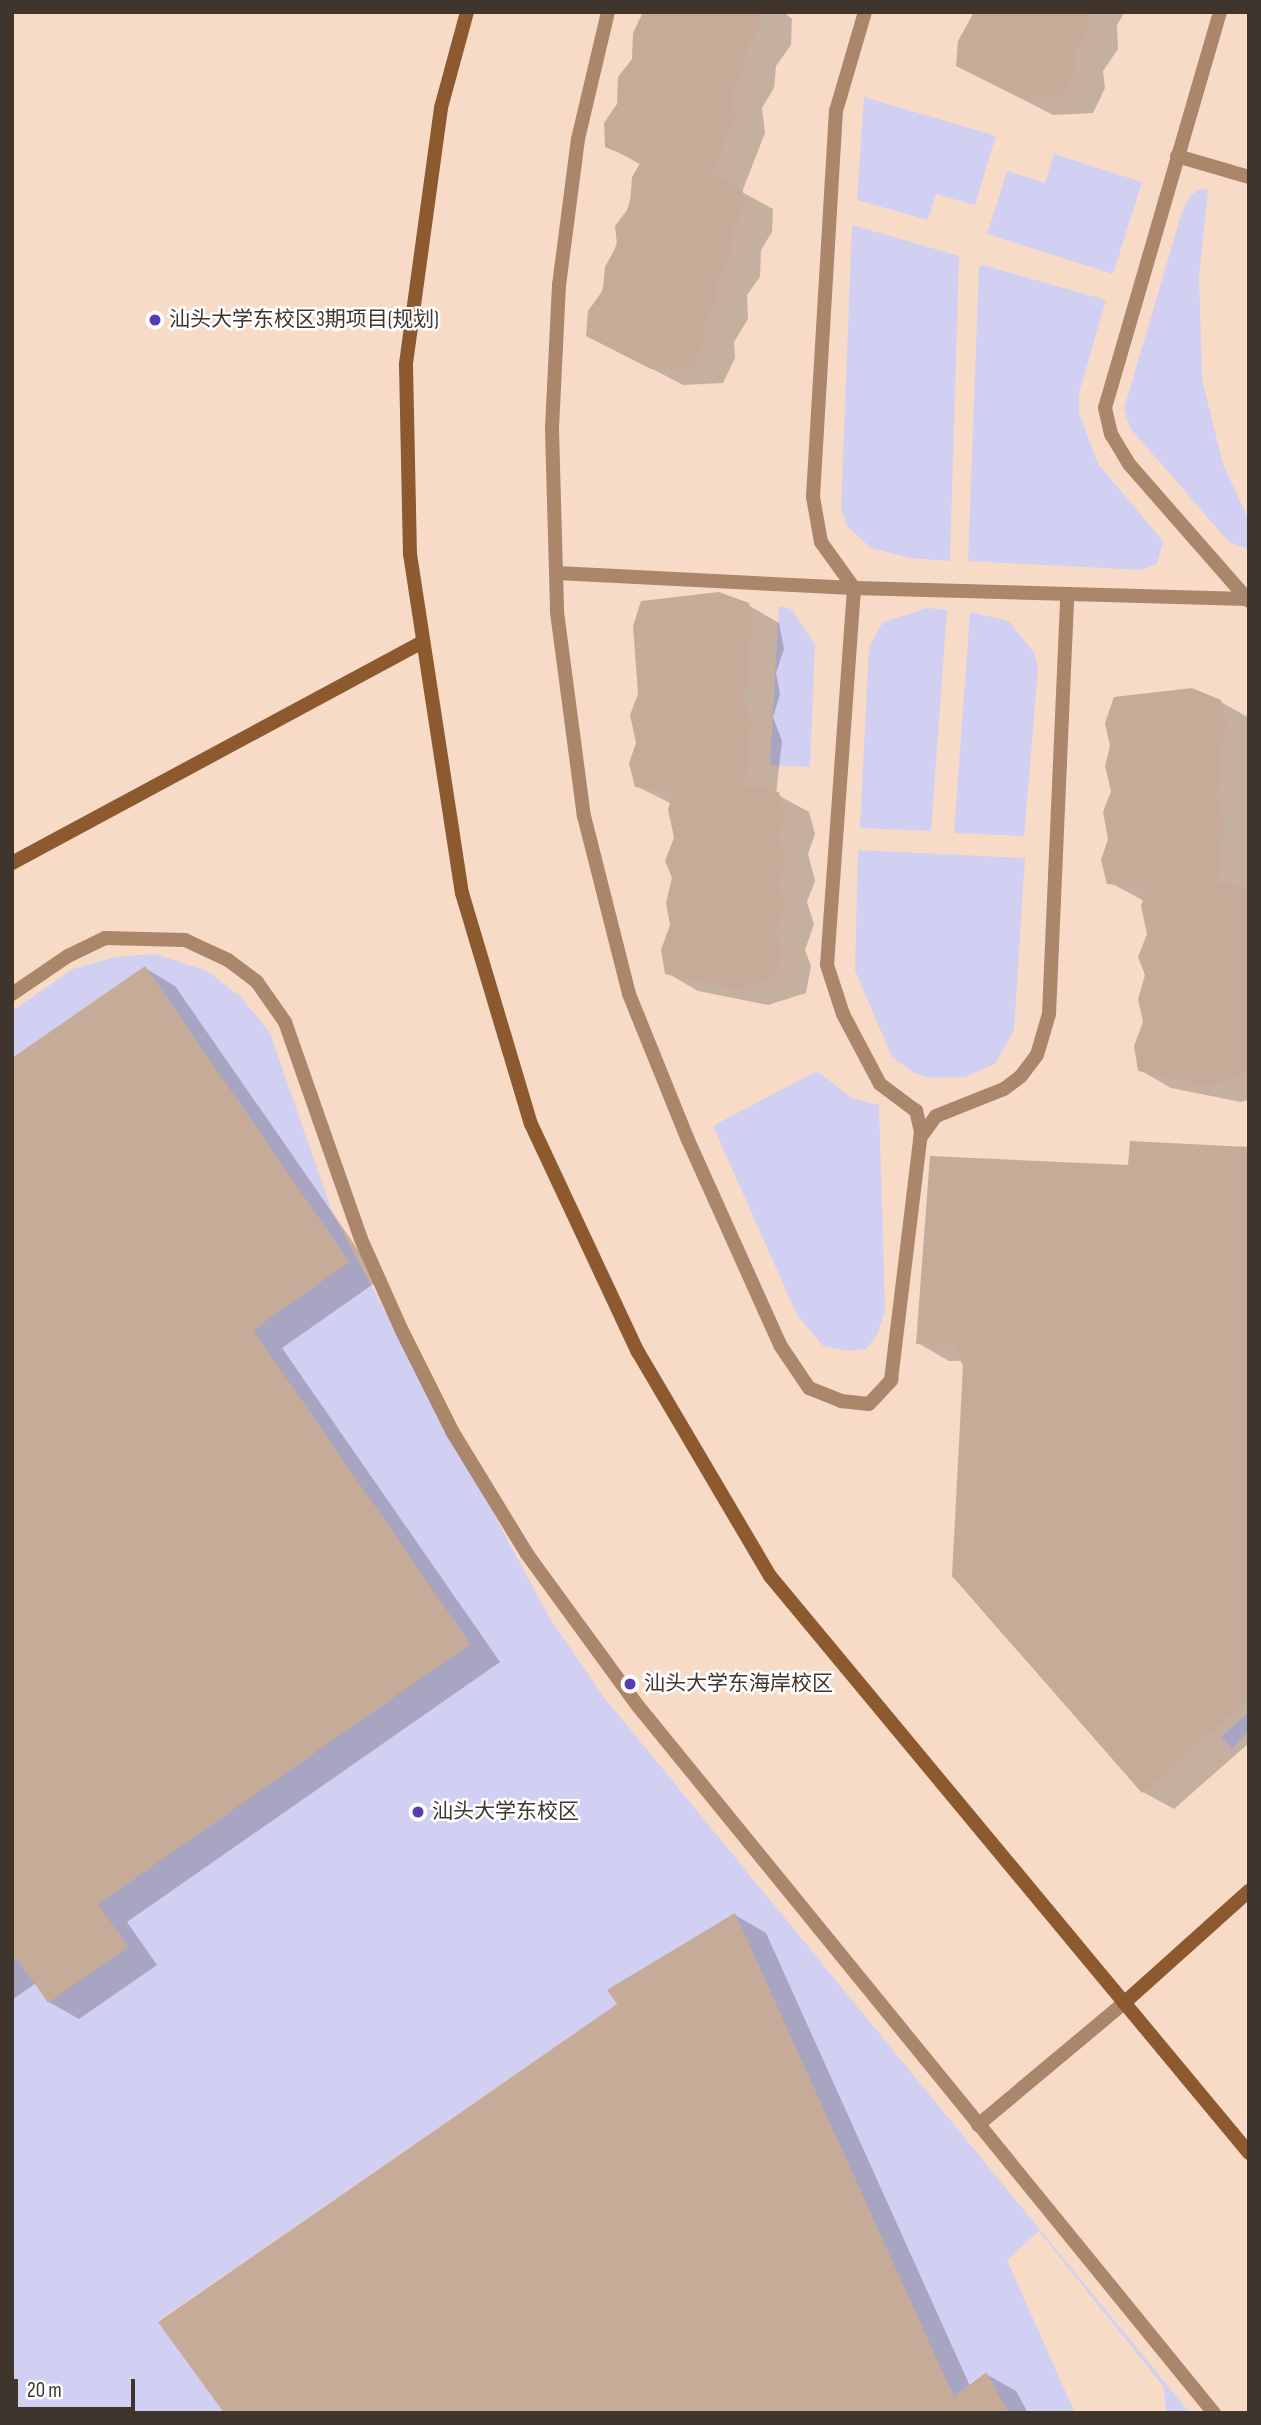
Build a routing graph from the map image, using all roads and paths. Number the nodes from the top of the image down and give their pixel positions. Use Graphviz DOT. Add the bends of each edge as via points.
graph roads {
  1 [pos="467,12"];
  2 [pos="608,12"];
  3 [pos="865,12"];
  4 [pos="1220,12"];
  5 [pos="1177,156"];
  6 [pos="1249,177"];
  7 [pos="557,573"];
  8 [pos="854,588"];
  9 [pos="1067,594"];
  10 [pos="1248,600"];
  11 [pos="423,642"];
  12 [pos="12,863"];
  13 [pos="12,994"];
  14 [pos="920,1138"];
  15 [pos="1249,1891"];
  16 [pos="1124,2003"];
  17 [pos="978,2125"];
  18 [pos="1249,2153"];
  19 [pos="1214,2413"];
  1 -- 11 [label="main road" via="441,108 406,365 410,554"];
  2 -- 7 [label="lane" via="578,139 559,285 552,430"];
  3 -- 8 [label="lane" via="836,111 813,497 821,542"];
  4 -- 5 [label="lane"];
  5 -- 6 [label="lane"];
  5 -- 10 [label="lane" via="1105,408 1111,434 1129,464"];
  7 -- 8 [label="lane"];
  7 -- 14 [label="lane" via="557,612 584,816 629,994 780,1345 809,1388 841,1401 869,1404 891,1380"];
  8 -- 9 [label="lane"];
  8 -- 14 [label="lane" via="827,965 843,1014 880,1084 916,1111"];
  9 -- 10 [label="lane"];
  9 -- 14 [label="lane" via="1049,1014 1037,1055 1021,1076 1004,1089 936,1116"];
  11 -- 12 [label="main road"];
  11 -- 16 [label="main road" via="463,893 531,1124 638,1352 770,1576"];
  13 -- 17 [label="lane" via="68,956 105,938 186,940 228,960 257,982 285,1022 362,1239 401,1329 452,1431 527,1554 638,1706"];
  15 -- 16 [label="main road"];
  16 -- 17 [label="lane"];
  16 -- 18 [label="main road"];
  17 -- 19 [label="lane"];
}
